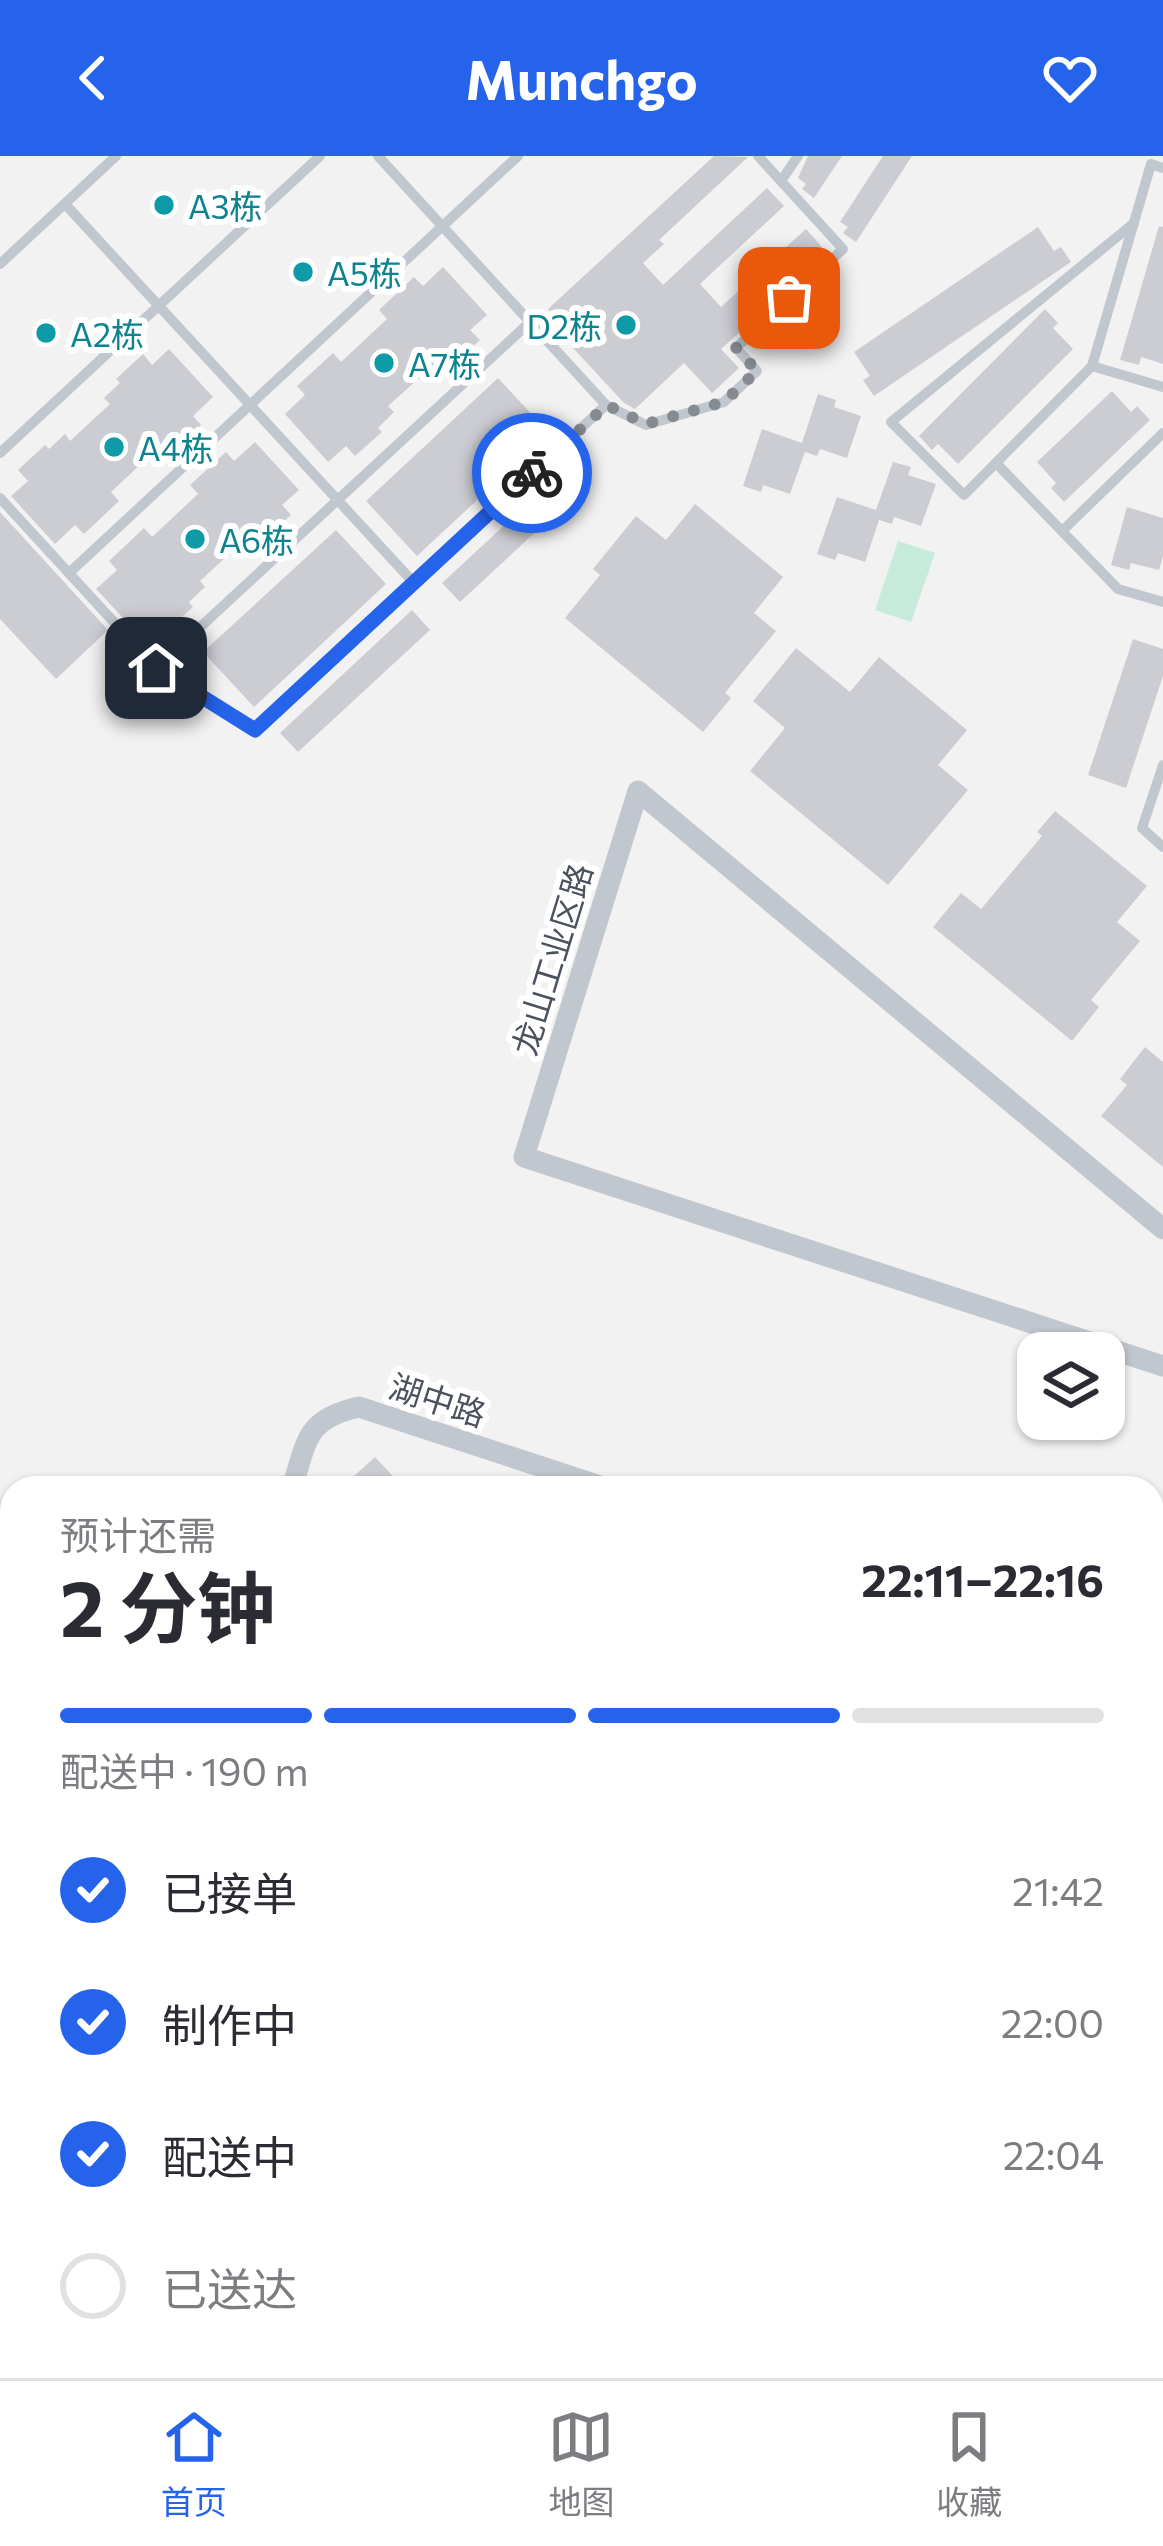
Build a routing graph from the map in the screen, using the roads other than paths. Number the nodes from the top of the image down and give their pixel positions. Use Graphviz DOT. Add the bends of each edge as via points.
graph roads {
  1 [pos="116,156"];
  2 [pos="320,156"];
  3 [pos="378,156"];
  4 [pos="518,156"];
  5 [pos="758,156"];
  6 [pos="798,156"];
  7 [pos="1163,168"];
  8 [pos="781,181"];
  9 [pos="65,204"];
  10 [pos="1134,223"];
  11 [pos="442,226"];
  12 [pos="0,264"];
  13 [pos="158,306"];
  14 [pos="530,322"];
  15 [pos="1092,366"];
  16 [pos="1163,387"];
  17 [pos="249,405"];
  18 [pos="607,405"];
  19 [pos="1163,433"];
  20 [pos="0,452"];
  21 [pos="996,463"];
  22 [pos="0,498"];
  23 [pos="337,500"];
  24 [pos="1062,531"];
  25 [pos="69,573"];
  26 [pos="414,584"];
  27 [pos="1163,602"];
  28 [pos="156,668"];
  29 [pos="1163,765"];
  30 [pos="1163,847"];
  31 [pos="1163,1229"];
  32 [pos="1163,1366"];
  33 [pos="296,1476"];
  34 [pos="569,1476"];
  1 -- 9 [label="lane"];
  2 -- 13 [label="lane"];
  3 -- 11 [label="lane"];
  4 -- 11 [label="lane"];
  5 -- 8 [label="lane"];
  6 -- 8 [label="lane"];
  7 -- 10 [label="lane" via="1151,164"];
  8 -- 18 [label="lane" via="843,249 736,348 757,371 724,402 646,424"];
  9 -- 12 [label="lane"];
  9 -- 13 [label="lane"];
  10 -- 15 [label="lane"];
  10 -- 21 [label="lane" via="891,422 964,495"];
  11 -- 14 [label="lane"];
  11 -- 17 [label="lane"];
  13 -- 17 [label="lane"];
  13 -- 20 [label="lane"];
  14 -- 18 [label="lane"];
  14 -- 23 [label="lane"];
  15 -- 16 [label="lane"];
  15 -- 21 [label="lane"];
  17 -- 23 [label="lane"];
  17 -- 25 [label="lane"];
  18 -- 26 [label="lane"];
  19 -- 24 [label="lane"];
  21 -- 24 [label="lane"];
  22 -- 25 [label="lane"];
  23 -- 26 [label="lane"];
  23 -- 28 [label="lane"];
  24 -- 27 [label="lane" via="1118,589"];
  25 -- 28 [label="lane"];
  26 -- 28 [label="lane" via="255,730"];
  29 -- 30 [label="lane" via="1142,828"];
  31 -- 32 [label="street, 龙山工业区路" via="638,791 524,1157"];
  33 -- 34 [label="street, 湖中路" via="308,1436 329,1414 358,1407"];
}
